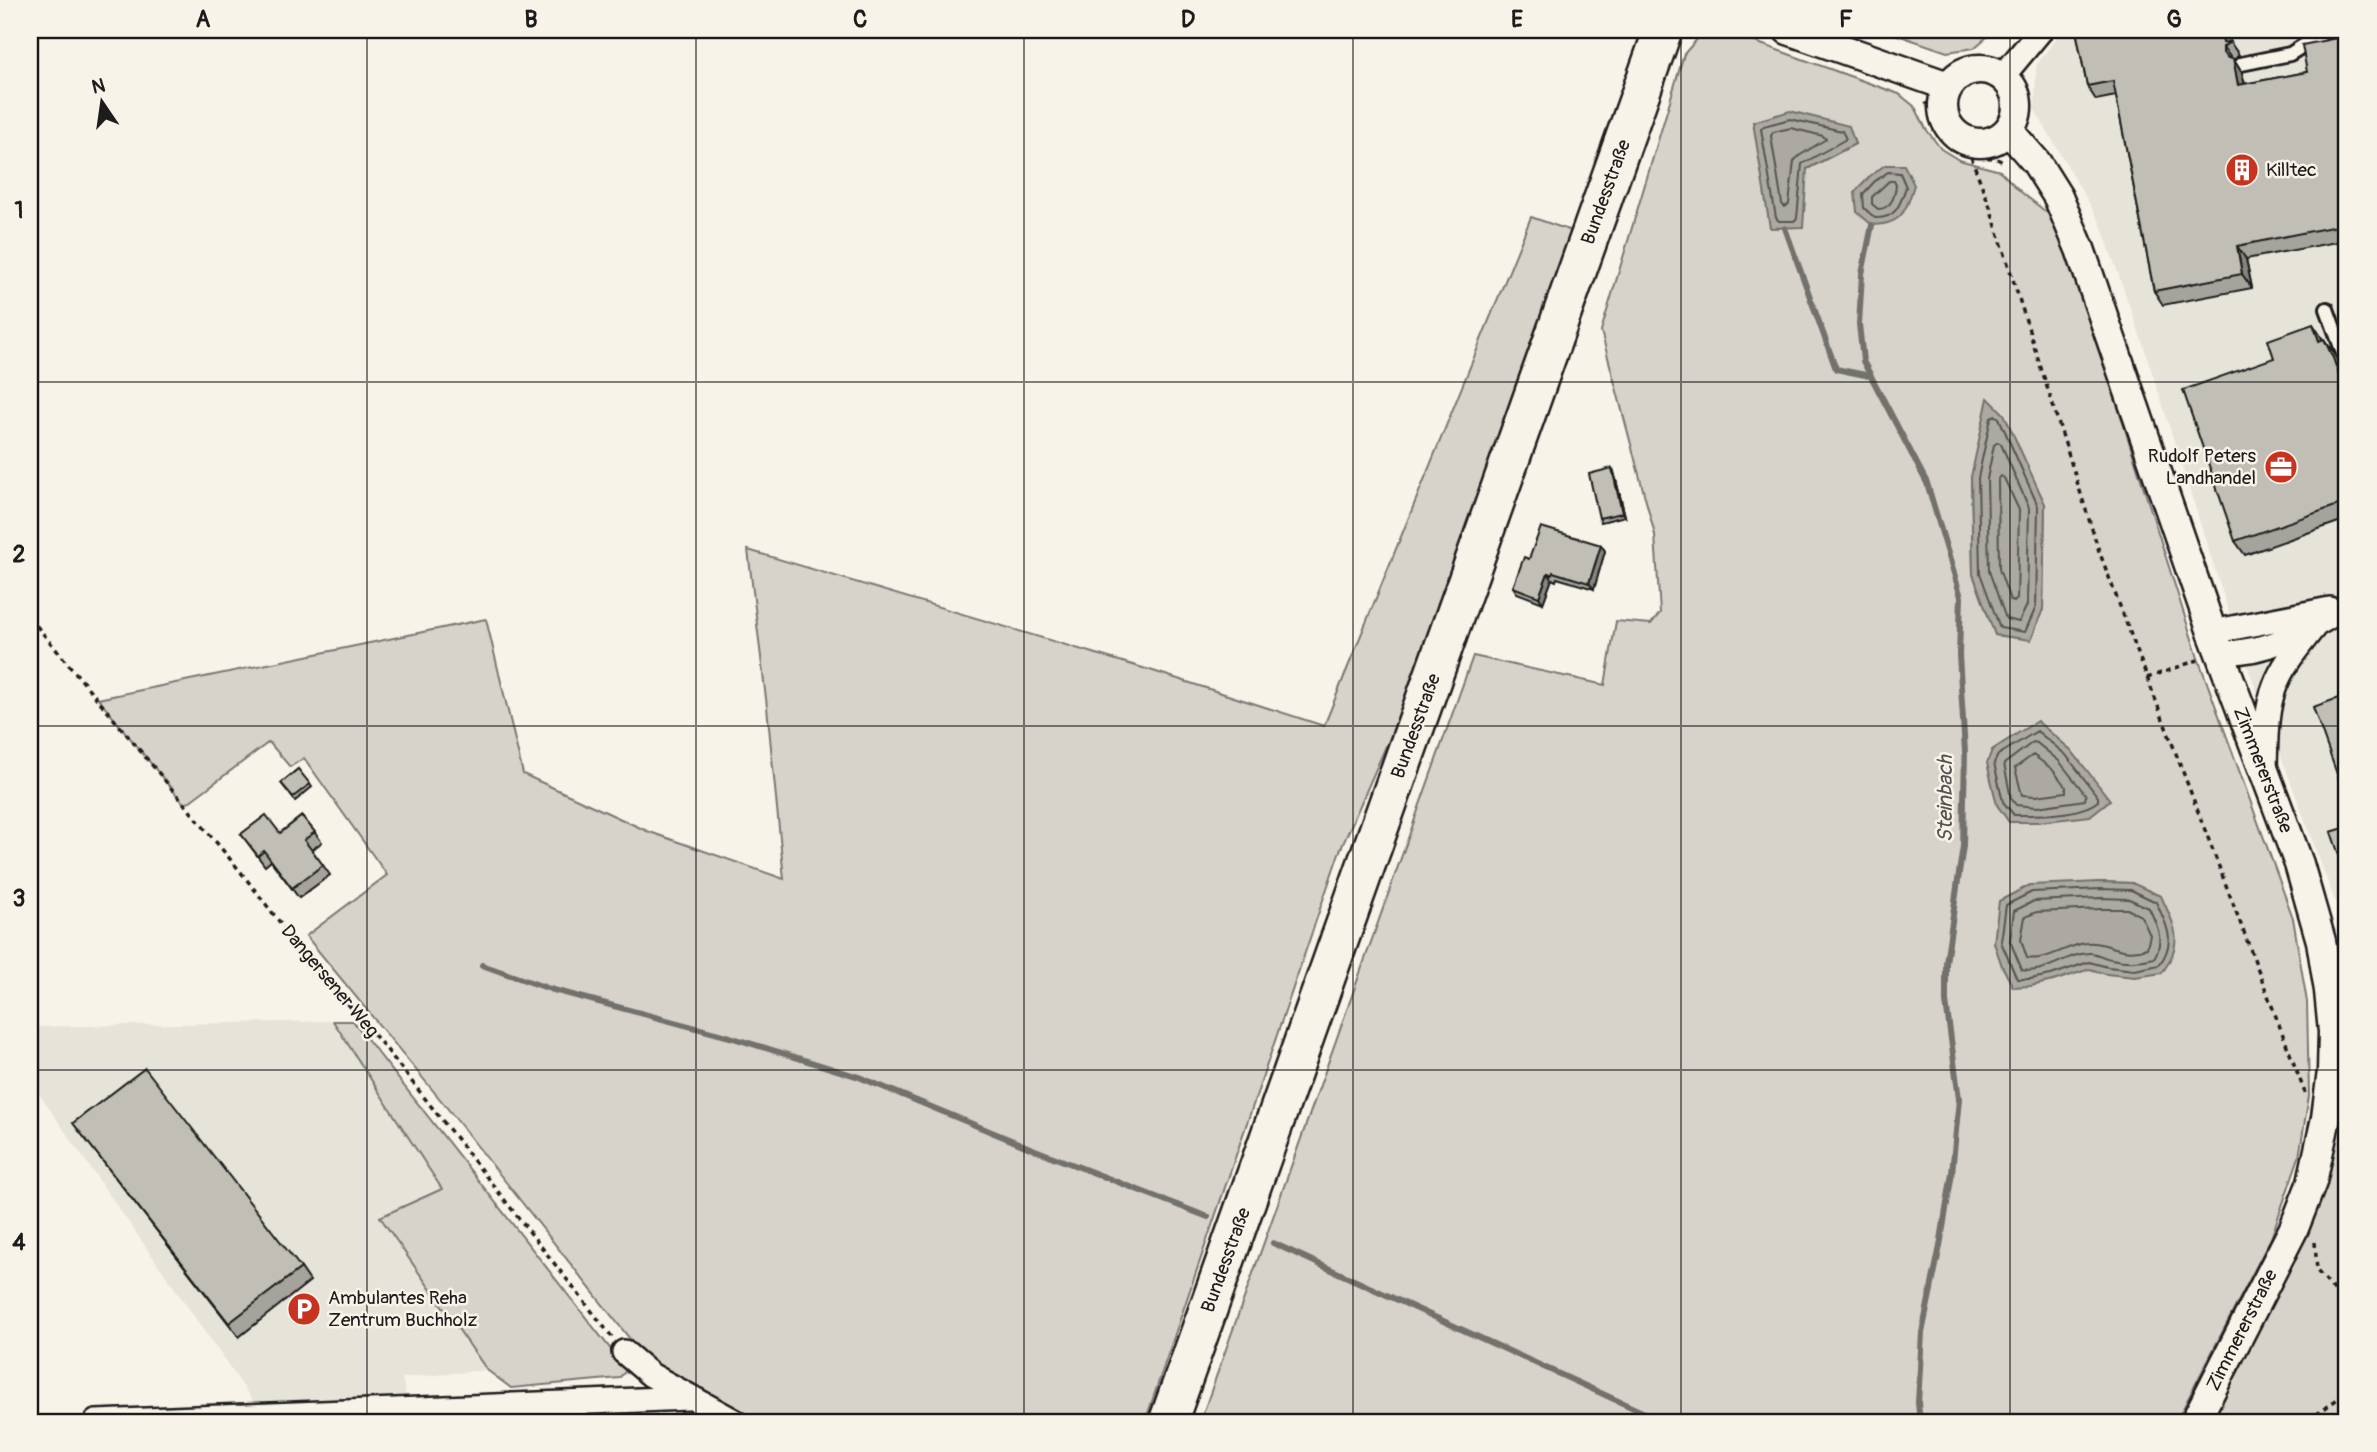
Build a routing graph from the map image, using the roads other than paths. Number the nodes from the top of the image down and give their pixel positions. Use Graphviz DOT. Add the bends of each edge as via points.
graph roads {
  1 [pos="1663,30"];
  2 [pos="1788,30"];
  3 [pos="2041,30"];
  4 [pos="2328,30"];
  5 [pos="2241,64"];
  6 [pos="2002,77"];
  7 [pos="1948,86"];
  8 [pos="2008,130"];
  9 [pos="2327,309"];
  10 [pos="2347,364"];
  11 [pos="2347,606"];
  12 [pos="2314,626"];
  13 [pos="2216,643"];
  14 [pos="2264,774"];
  15 [pos="2340,1065"];
  16 [pos="619,1346"];
  17 [pos="688,1398"];
  18 [pos="391,1416"];
  19 [pos="263,1419"];
  20 [pos="96,1422"];
  21 [pos="736,1422"];
  22 [pos="1168,1422"];
  23 [pos="2195,1422"];
  1 -- 22 [label="main road, Bundesstraße"];
  2 -- 7 [label="street"];
  3 -- 6 [label="street"];
  4 -- 5 [label="lane" via="2290,54"];
  6 -- 7 [label="street" via="1989,70 1973,70"];
  6 -- 8 [label="street" via="2017,102"];
  7 -- 8 [label="street" via="1944,114 1958,137 1985,143"];
  8 -- 13 [label="street, Zimmererstraße" via="2058,197 2080,249"];
  9 -- 10 [label="lane"];
  11 -- 12 [label="street"];
  11 -- 13 [label="street"];
  12 -- 13 [label="street" via="2244,653"];
  12 -- 14 [label="street" via="2274,687"];
  13 -- 14 [label="street, Zimmererstraße"];
  14 -- 15 [label="street, Zimmererstraße" via="2299,864 2321,941"];
  15 -- 23 [label="street, Zimmererstraße" via="2308,1194"];
  16 -- 17 [label="street" via="651,1375"];
  17 -- 18 [label="street"];
  17 -- 21 [label="street"];
  18 -- 19 [label="street"];
  19 -- 20 [label="street"];
}
